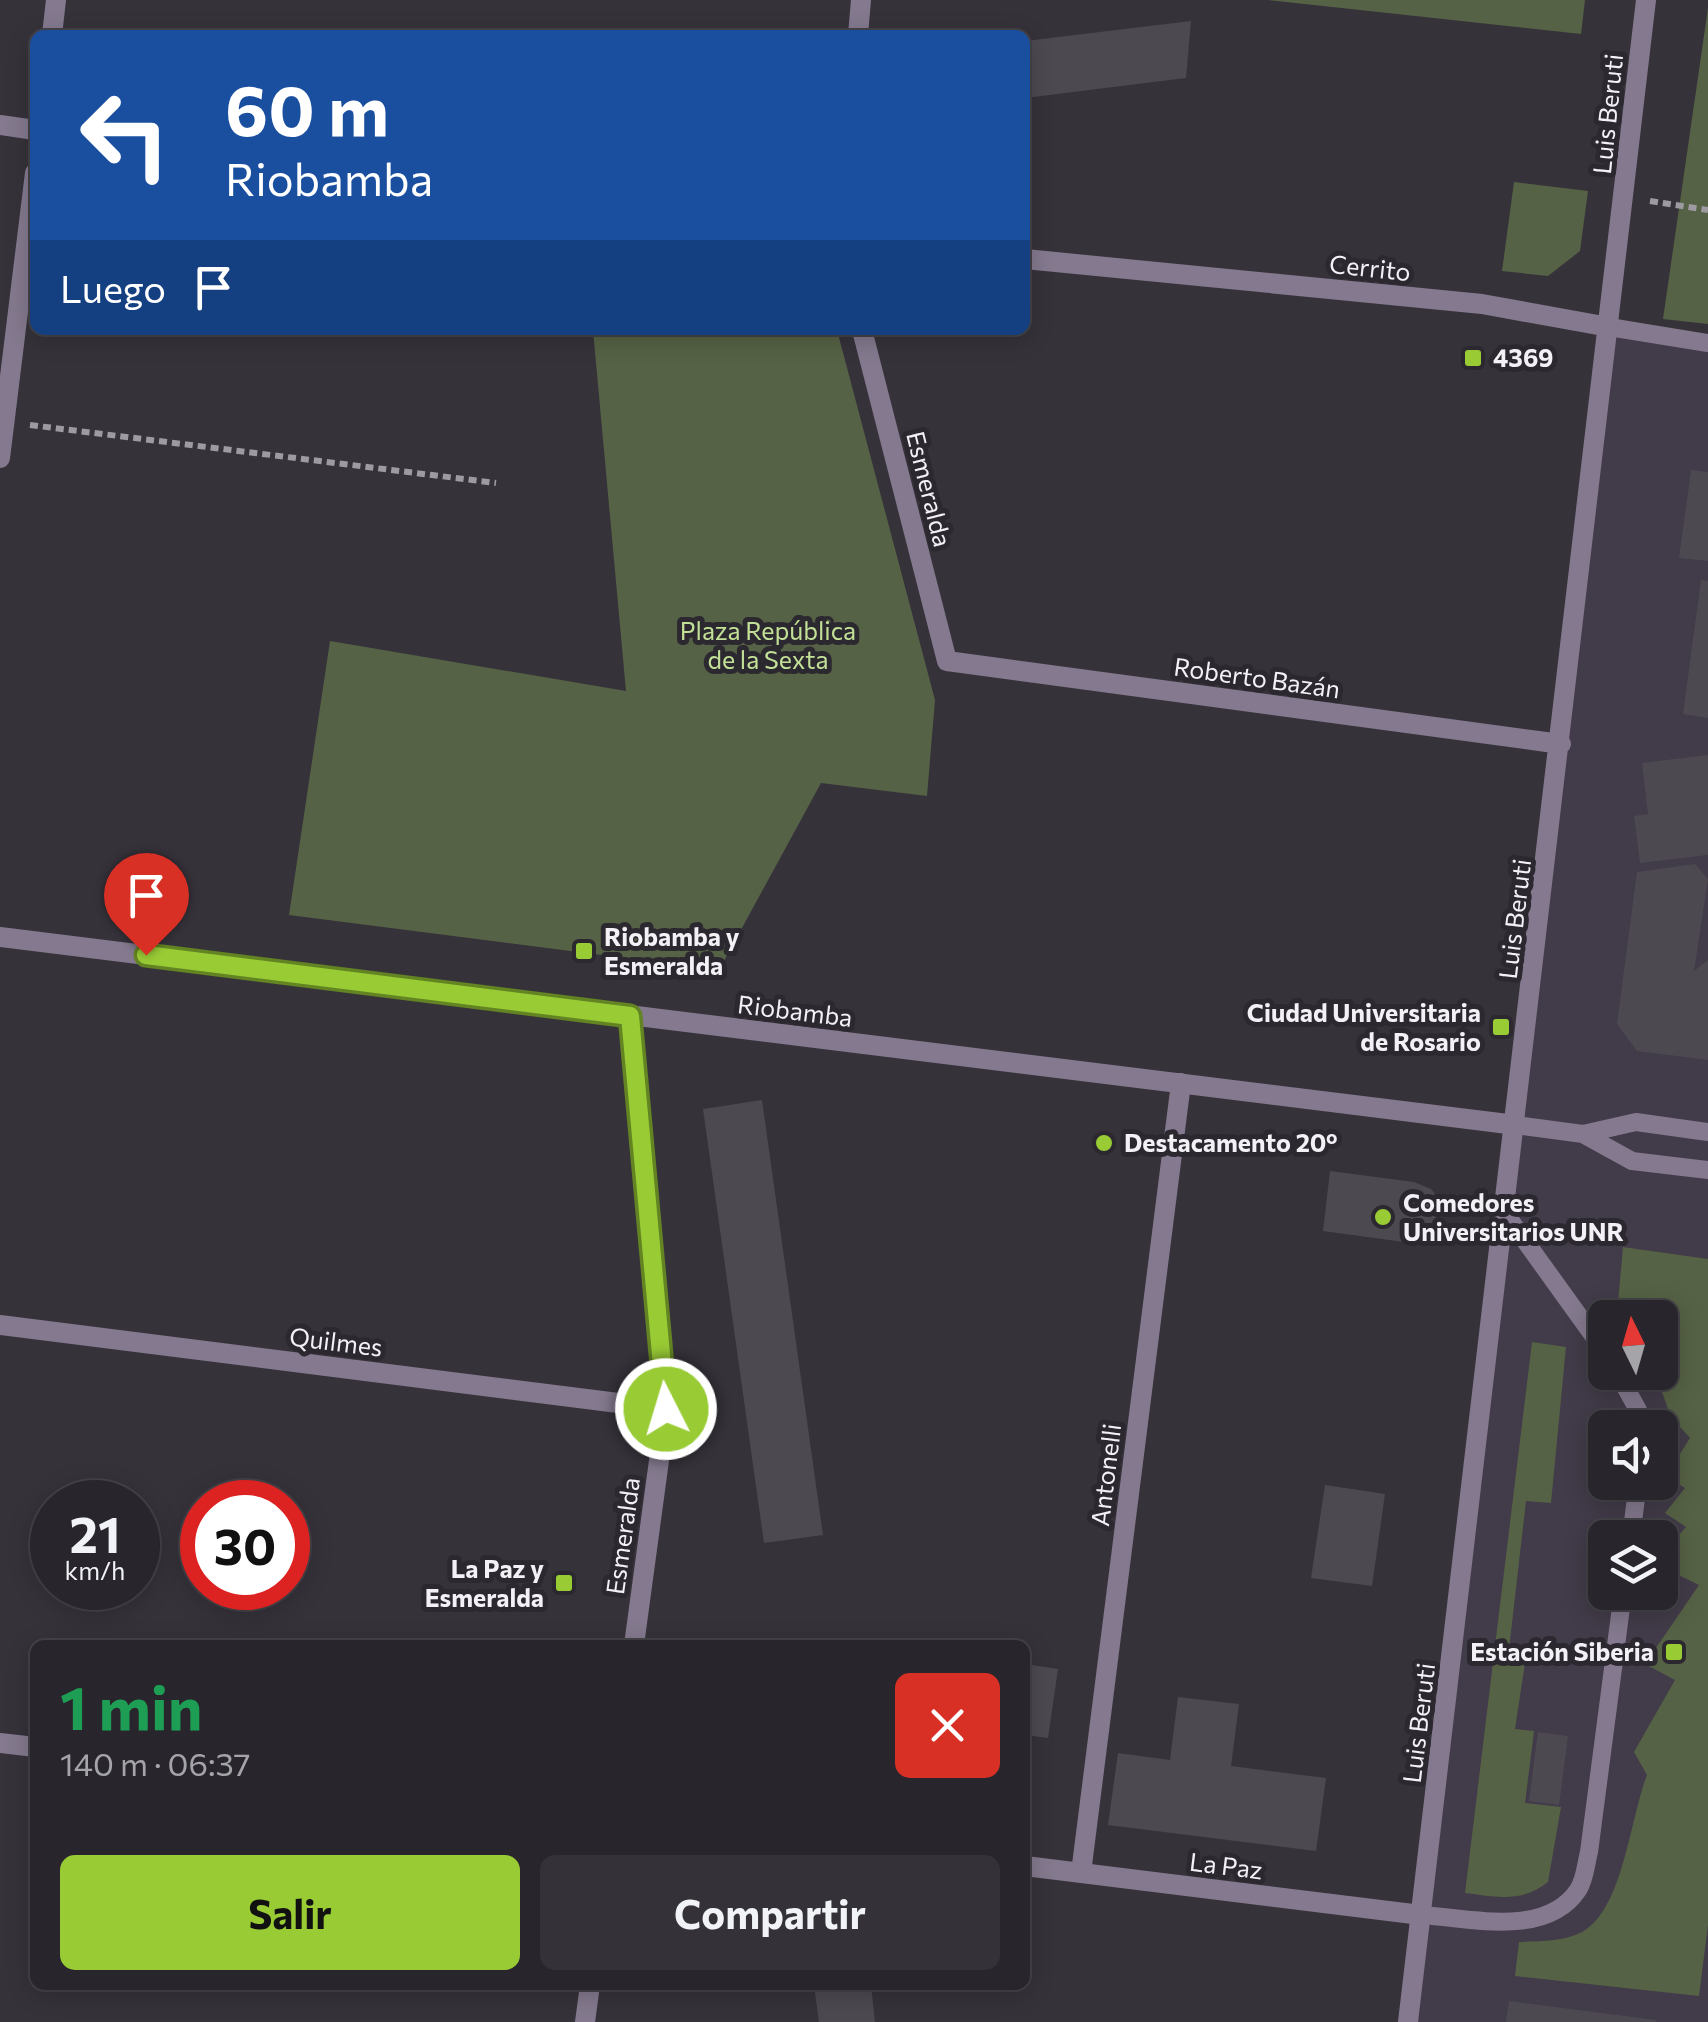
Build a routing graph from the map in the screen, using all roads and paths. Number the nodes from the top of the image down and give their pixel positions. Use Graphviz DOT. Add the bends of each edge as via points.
graph roads {
  1 [pos="56,0"];
  2 [pos="861,0"];
  3 [pos="1646,0"];
  4 [pos="53,30"];
  5 [pos="858,30"];
  6 [pos="0,125"];
  7 [pos="30,129"];
  8 [pos="1624,197"];
  9 [pos="1708,210"];
  10 [pos="30,213"];
  11 [pos="1030,259"];
  12 [pos="1610,328"];
  13 [pos="863,335"];
  14 [pos="1708,344"];
  15 [pos="4,422"];
  16 [pos="0,458"];
  17 [pos="496,483"];
  18 [pos="947,662"];
  19 [pos="1561,744"];
  20 [pos="0,937"];
  21 [pos="630,1016"];
  22 [pos="1181,1083"];
  23 [pos="1516,1124"];
  24 [pos="1708,1132"];
  25 [pos="1584,1134"];
  26 [pos="1708,1170"];
  27 [pos="1505,1213"];
  28 [pos="0,1326"];
  29 [pos="1588,1328"];
  30 [pos="666,1409"];
  31 [pos="1622,1610"];
  32 [pos="635,1640"];
  33 [pos="0,1743"];
  34 [pos="30,1746"];
  35 [pos="1030,1867"];
  36 [pos="1081,1873"];
  37 [pos="1421,1915"];
  38 [pos="589,1990"];
  39 [pos="585,2022"];
  40 [pos="1408,2022"];
  1 -- 4 [label="street"];
  2 -- 5 [label="street"];
  3 -- 8 [label="street, Luis Beruti"];
  6 -- 7 [label="street"];
  8 -- 9 [label="path"];
  8 -- 12 [label="street, Luis Beruti"];
  10 -- 15 [label="street"];
  11 -- 12 [label="street, Cerrito" via="1482,304"];
  12 -- 14 [label="lane, Cerrito"];
  12 -- 19 [label="street, Luis Beruti"];
  13 -- 18 [label="street, Esmeralda"];
  15 -- 16 [label="street"];
  15 -- 17 [label="path"];
  18 -- 19 [label="street, Roberto Bazán"];
  19 -- 23 [label="street, Luis Beruti"];
  20 -- 21 [label="street, Riobamba"];
  21 -- 22 [label="street, Riobamba"];
  21 -- 30 [label="street, Esmeralda"];
  22 -- 23 [label="street, Riobamba"];
  22 -- 36 [label="street, Antonelli"];
  23 -- 25 [label="lane, Riobamba"];
  23 -- 27 [label="street, Luis Beruti"];
  24 -- 25 [label="lane, Riobamba" via="1636,1122"];
  25 -- 26 [label="lane, Riobamba" via="1632,1161"];
  27 -- 29 [label="lane"];
  27 -- 37 [label="street, Luis Beruti"];
  28 -- 30 [label="street, Quilmes"];
  30 -- 32 [label="street, Esmeralda"];
  31 -- 37 [label="lane" via="1580,1888 1556,1912 1524,1921"];
  33 -- 34 [label="street"];
  35 -- 36 [label="street, La Paz"];
  36 -- 37 [label="street, La Paz"];
  37 -- 40 [label="street, Luis Beruti"];
  38 -- 39 [label="street"];
}
